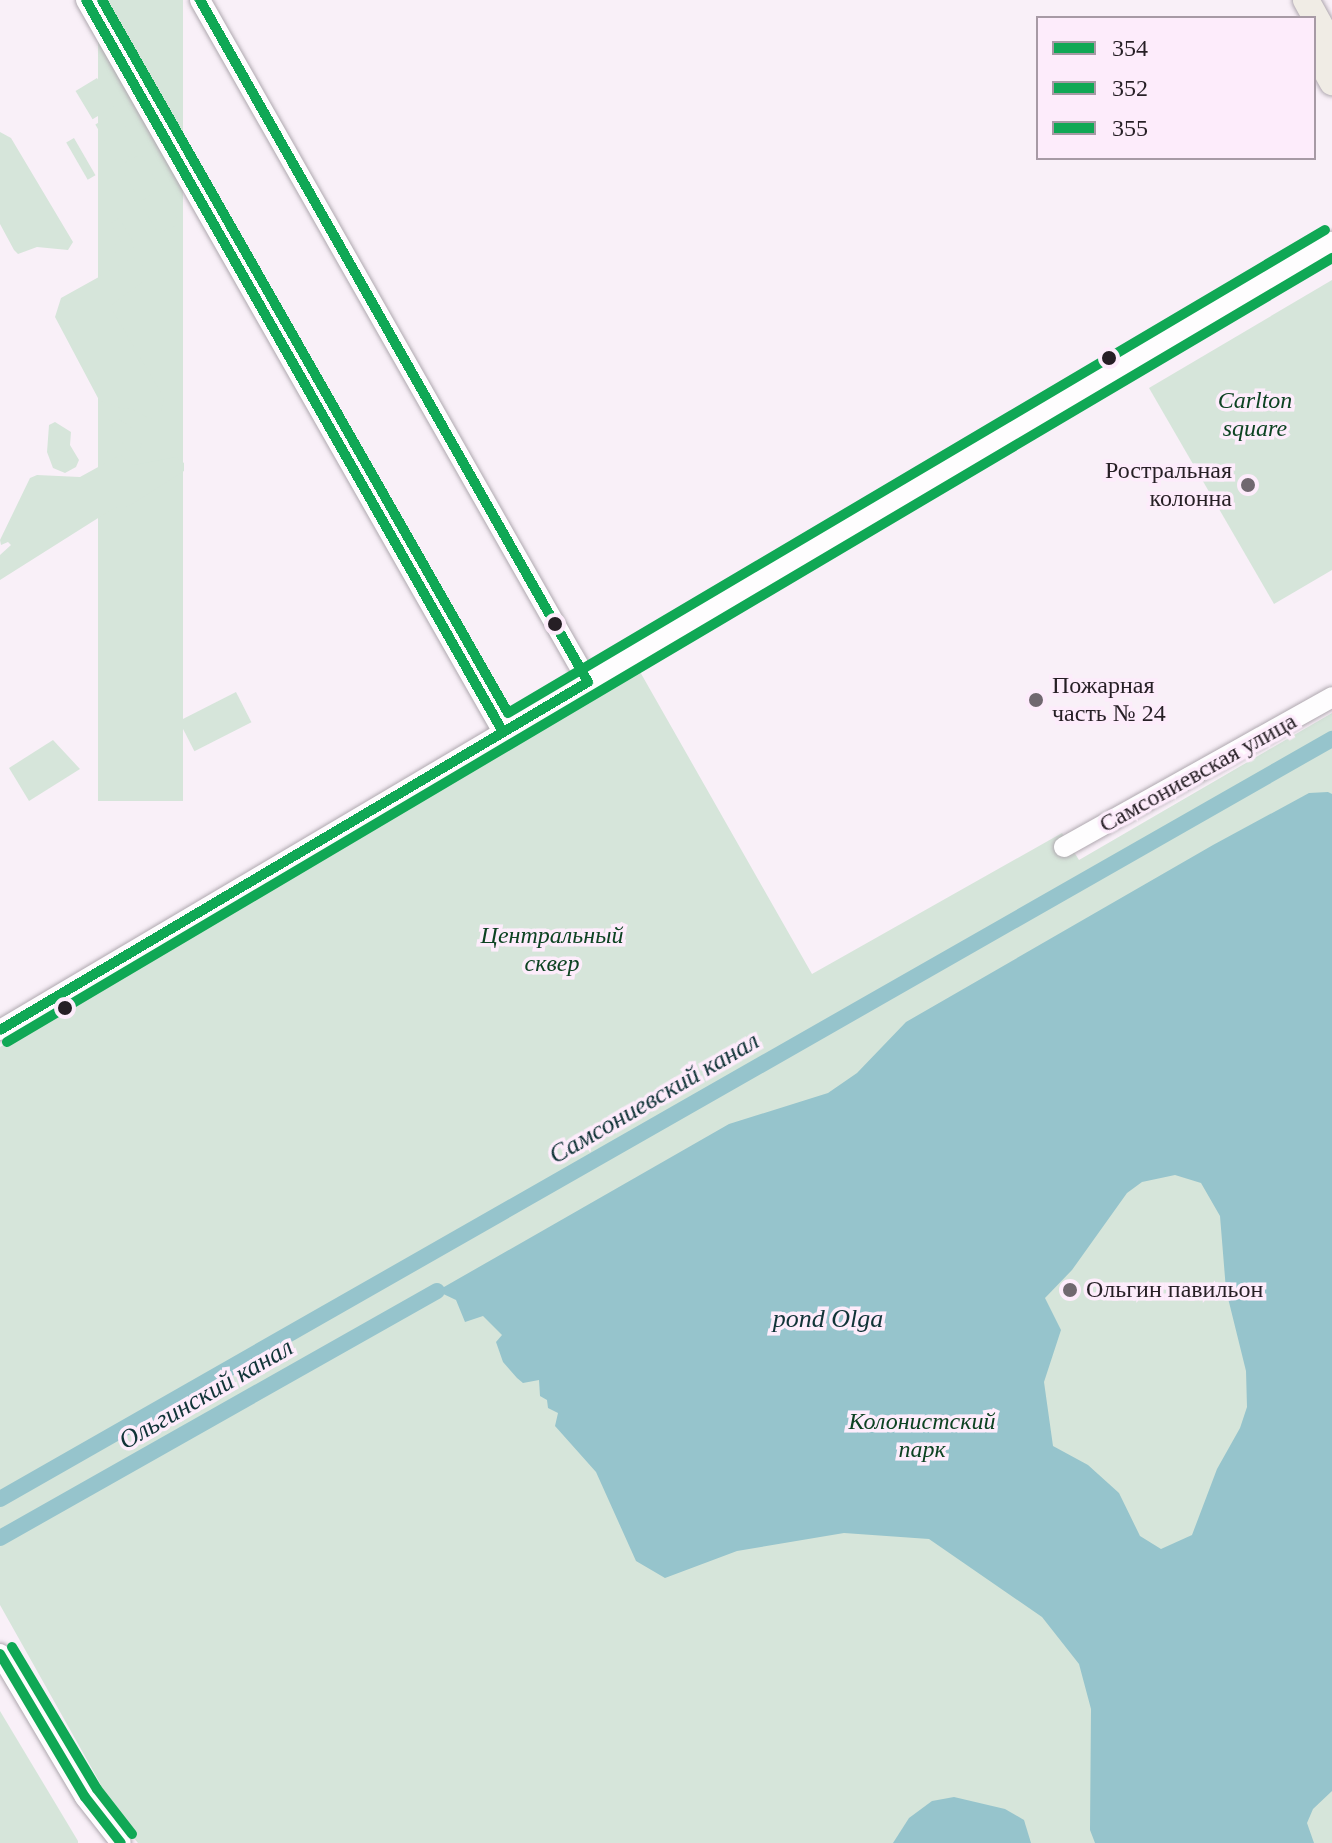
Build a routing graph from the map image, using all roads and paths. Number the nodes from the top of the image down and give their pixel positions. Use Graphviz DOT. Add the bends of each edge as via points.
graph roads {
  1 [pos="86,0"];
  2 [pos="200,0"];
  3 [pos="1316,18"];
  4 [pos="1332,47"];
  5 [pos="1316,53"];
  6 [pos="1332,82"];
  7 [pos="1332,242"];
  8 [pos="588,682"];
  9 [pos="1332,697"];
  10 [pos="503,732"];
  11 [pos="1064,847"];
  12 [pos="0,1030"];
  13 [pos="0,1654"];
  14 [pos="111,1840"];
  1 -- 10 [label="street"];
  2 -- 8 [label="street"];
  3 -- 4 [label="main road"];
  5 -- 6 [label="main road"];
  7 -- 8 [label="street"];
  8 -- 10 [label="street"];
  9 -- 11 [label="street, Самсониевская улица"];
  10 -- 12 [label="street"];
  13 -- 14 [label="street"];
}
